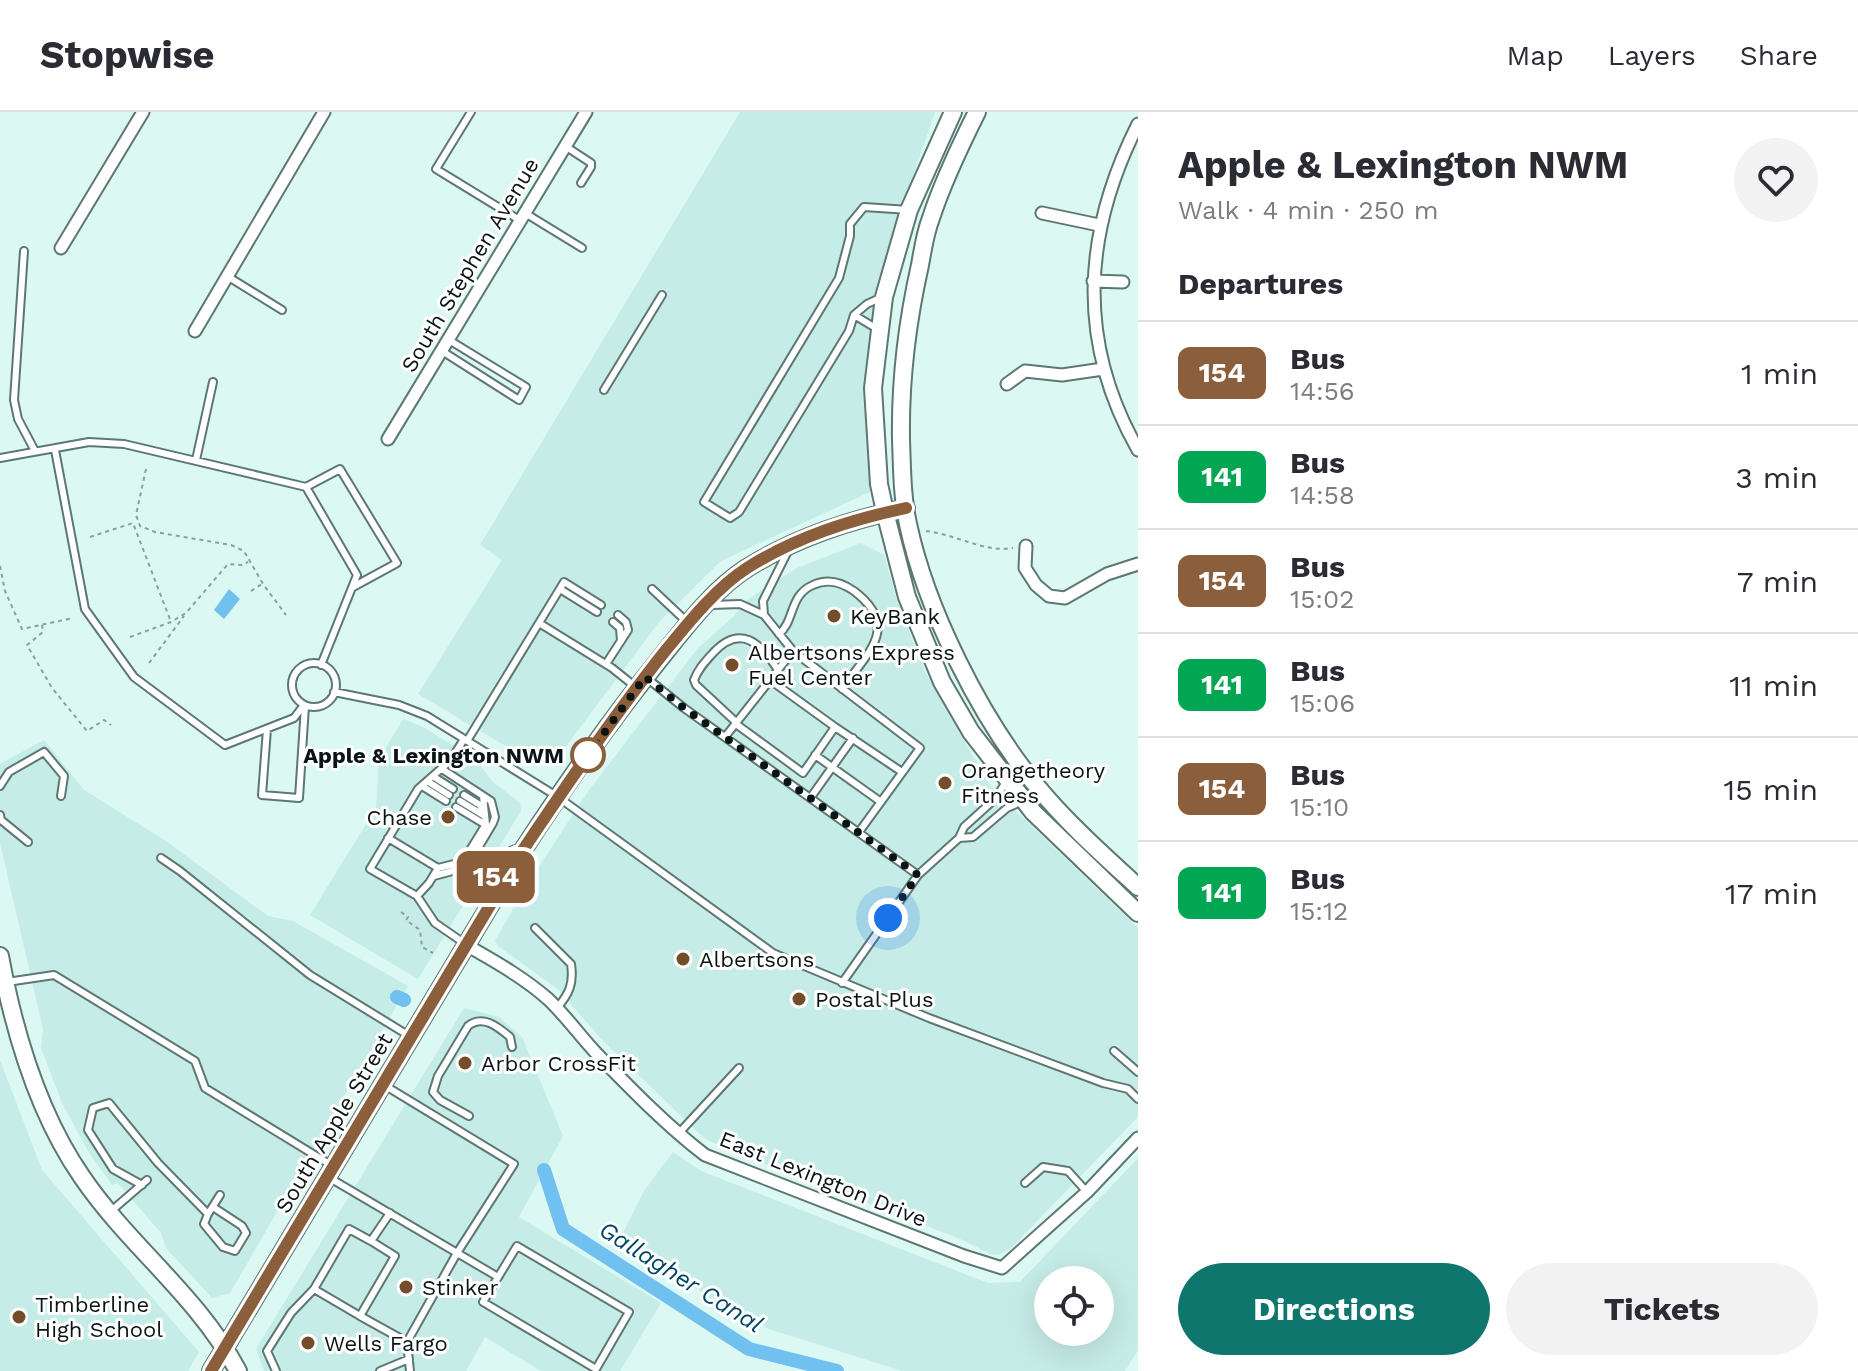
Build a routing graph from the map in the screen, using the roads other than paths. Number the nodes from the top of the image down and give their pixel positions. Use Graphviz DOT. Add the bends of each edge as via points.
graph roads {
  1 [pos="143,112"];
  2 [pos="324,112"];
  3 [pos="471,112"];
  4 [pos="586,112"];
  5 [pos="953,112"];
  6 [pos="977,112"];
  7 [pos="1138,124"];
  8 [pos="565,146"];
  9 [pos="581,183"];
  10 [pos="909,210"];
  11 [pos="1042,213"];
  12 [pos="523,217"];
  13 [pos="1099,225"];
  14 [pos="61,248"];
  15 [pos="582,248"];
  16 [pos="24,251"];
  17 [pos="227,276"];
  18 [pos="1093,281"];
  19 [pos="1123,282"];
  20 [pos="662,295"];
  21 [pos="884,297"];
  22 [pos="282,310"];
  23 [pos="854,315"];
  24 [pos="880,330"];
  25 [pos="195,331"];
  26 [pos="449,340"];
  27 [pos="442,351"];
  28 [pos="1103,369"];
  29 [pos="213,382"];
  30 [pos="1007,384"];
  31 [pos="604,390"];
  32 [pos="388,439"];
  33 [pos="55,450"];
  34 [pos="1138,450"];
  35 [pos="35,451"];
  36 [pos="0,458"];
  37 [pos="196,460"];
  38 [pos="306,487"];
  39 [pos="906,508"];
  40 [pos="885,512"];
  41 [pos="793,543"];
  42 [pos="1026,546"];
  43 [pos="1138,564"];
  44 [pos="562,585"];
  45 [pos="353,587"];
  46 [pos="652,589"];
  47 [pos="601,605"];
  48 [pos="706,605"];
  49 [pos="597,612"];
  50 [pos="764,615"];
  51 [pos="616,619"];
  52 [pos="539,623"];
  53 [pos="689,624"];
  54 [pos="779,634"];
  55 [pos="793,651"];
  56 [pos="606,664"];
  57 [pos="321,665"];
  58 [pos="778,670"];
  59 [pos="770,680"];
  60 [pos="641,682"];
  61 [pos="842,689"];
  62 [pos="334,692"];
  63 [pos="305,705"];
  64 [pos="736,723"];
  65 [pos="835,727"];
  66 [pos="267,729"];
  67 [pos="725,737"];
  68 [pos="853,738"];
  69 [pos="466,740"];
  70 [pos="815,755"];
  71 [pos="832,767"];
  72 [pos="442,769"];
  73 [pos="902,772"];
  74 [pos="1007,780"];
  75 [pos="428,781"];
  76 [pos="0,786"];
  77 [pos="61,796"];
  78 [pos="483,796"];
  79 [pos="558,797"];
  80 [pos="811,797"];
  81 [pos="1024,801"];
  82 [pos="881,802"];
  83 [pos="0,815"];
  84 [pos="486,821"];
  85 [pos="859,832"];
  86 [pos="388,838"];
  87 [pos="959,838"];
  88 [pos="28,842"];
  89 [pos="161,858"];
  90 [pos="438,868"];
  91 [pos="918,875"];
  92 [pos="434,876"];
  93 [pos="1138,887"];
  94 [pos="417,896"];
  95 [pos="1138,913"];
  96 [pos="535,928"];
  97 [pos="466,945"];
  98 [pos="0,956"];
  99 [pos="2,982"];
  100 [pos="842,983"];
  101 [pos="557,1009"];
  102 [pos="411,1037"];
  103 [pos="512,1047"];
  104 [pos="1114,1051"];
  105 [pos="739,1068"];
  106 [pos="1138,1072"];
  107 [pos="383,1084"];
  108 [pos="1138,1099"];
  109 [pos="469,1116"];
  110 [pos="679,1133"];
  111 [pos="1138,1138"];
  112 [pos="331,1172"];
  113 [pos="1025,1183"];
  114 [pos="1087,1192"];
  115 [pos="220,1195"];
  116 [pos="213,1207"];
  117 [pos="110,1212"];
  118 [pos="390,1213"];
  119 [pos="208,1214"];
  120 [pos="371,1241"];
  121 [pos="457,1253"];
  122 [pos="498,1277"];
  123 [pos="314,1289"];
  124 [pos="360,1316"];
  125 [pos="407,1342"];
  126 [pos="225,1347"];
  127 [pos="409,1359"];
  128 [pos="211,1371"];
  129 [pos="238,1371"];
  130 [pos="276,1371"];
  131 [pos="380,1371"];
  132 [pos="410,1371"];
  1 -- 14 [label="street"];
  2 -- 17 [label="street"];
  3 -- 12 [label="lane" via="436,169"];
  4 -- 8 [label="street, South Stephen Avenue"];
  5 -- 10 [label="main road"];
  6 -- 39 [label="main road" via="929,221 911,303 900,387"];
  7 -- 13 [label="street"];
  8 -- 9 [label="lane" via="591,163"];
  8 -- 12 [label="street, South Stephen Avenue"];
  10 -- 21 [label="main road"];
  10 -- 23 [label="lane" via="864,207 850,224 839,278 704,502 730,518 739,512"];
  11 -- 13 [label="street"];
  12 -- 15 [label="lane"];
  12 -- 26 [label="street, South Stephen Avenue"];
  13 -- 18 [label="street"];
  16 -- 35 [label="lane" via="14,400"];
  17 -- 22 [label="lane"];
  17 -- 25 [label="street"];
  18 -- 19 [label="street"];
  18 -- 28 [label="street"];
  20 -- 31 [label="lane"];
  21 -- 23 [label="lane"];
  21 -- 24 [label="main road"];
  23 -- 24 [label="lane"];
  24 -- 40 [label="main road" via="873,388"];
  26 -- 27 [label="street, South Stephen Avenue"];
  26 -- 27 [label="lane" via="526,387 519,400"];
  27 -- 32 [label="street, South Stephen Avenue"];
  28 -- 30 [label="street" via="1062,375 1025,371"];
  28 -- 34 [label="street"];
  29 -- 37 [label="lane"];
  33 -- 35 [label="lane"];
  33 -- 37 [label="lane" via="89,442 124,444"];
  33 -- 66 [label="lane" via="85,609 134,677 225,745"];
  35 -- 36 [label="lane"];
  37 -- 38 [label="lane"];
  38 -- 45 [label="lane" via="357,575"];
  38 -- 45 [label="lane" via="340,469 397,563"];
  39 -- 40 [label="main road, South Apple Street"];
  39 -- 93 [label="main road" via="919,566 977,698 1034,783"];
  40 -- 41 [label="main road, South Apple Street"];
  40 -- 74 [label="main road" via="907,597 942,682"];
  41 -- 48 [label="main road, South Apple Street" via="745,569"];
  41 -- 50 [label="lane" via="763,601"];
  42 -- 43 [label="street" via="1025,568 1049,596 1065,598 1107,574"];
  44 -- 47 [label="lane"];
  44 -- 49 [label="lane"];
  44 -- 52 [label="lane"];
  45 -- 57 [label="lane"];
  46 -- 53 [label="lane"];
  48 -- 50 [label="lane" via="740,604"];
  48 -- 53 [label="main road, South Apple Street"];
  50 -- 54 [label="lane"];
  51 -- 56 [label="lane" via="621,644"];
  52 -- 56 [label="lane"];
  52 -- 69 [label="lane"];
  53 -- 60 [label="main road, South Apple Street"];
  54 -- 55 [label="lane"];
  54 -- 61 [label="lane" via="789,611 811,585 843,583 871,604 879,628 876,640"];
  55 -- 58 [label="lane"];
  55 -- 61 [label="lane"];
  56 -- 60 [label="lane"];
  57 -- 62 [label="lane" via="334,679"];
  57 -- 63 [label="lane" via="307,665 292,680 294,695"];
  58 -- 59 [label="lane"];
  58 -- 64 [label="lane" via="768,654 738,636 723,643 700,668 696,685"];
  59 -- 64 [label="lane"];
  59 -- 65 [label="lane"];
  60 -- 67 [label="lane"];
  60 -- 79 [label="main road, South Apple Street"];
  61 -- 73 [label="lane" via="920,748"];
  62 -- 63 [label="lane" via="326,704"];
  62 -- 69 [label="lane" via="399,705"];
  63 -- 66 [label="lane" via="294,718"];
  63 -- 66 [label="lane" via="299,798 262,795"];
  64 -- 67 [label="lane"];
  64 -- 70 [label="lane" via="803,773"];
  65 -- 68 [label="lane"];
  65 -- 70 [label="lane"];
  67 -- 80 [label="lane"];
  68 -- 71 [label="lane"];
  68 -- 73 [label="lane"];
  69 -- 72 [label="lane"];
  69 -- 79 [label="lane"];
  70 -- 71 [label="lane"];
  71 -- 80 [label="lane"];
  71 -- 82 [label="lane"];
  72 -- 75 [label="lane"];
  72 -- 78 [label="lane"];
  73 -- 82 [label="lane"];
  74 -- 81 [label="main road"];
  74 -- 87 [label="lane"];
  75 -- 75 [label="lane" via="449,795"];
  75 -- 86 [label="lane"];
  76 -- 77 [label="lane" via="9,772 44,752 64,776"];
  78 -- 84 [label="lane"];
  78 -- 92 [label="lane" via="491,801 495,817 471,860"];
  79 -- 97 [label="main road, South Apple Street" via="521,853 502,865 493,884 495,897"];
  79 -- 100 [label="lane" via="773,953"];
  80 -- 85 [label="lane"];
  81 -- 87 [label="lane" via="1007,808 973,837"];
  81 -- 95 [label="main road"];
  82 -- 85 [label="lane"];
  83 -- 88 [label="lane"];
  84 -- 84 [label="lane" via="460,801 480,805"];
  84 -- 90 [label="lane" via="463,860"];
  85 -- 91 [label="lane"];
  86 -- 90 [label="lane"];
  86 -- 94 [label="lane" via="370,869"];
  87 -- 91 [label="lane"];
  89 -- 102 [label="lane" via="310,975"];
  90 -- 92 [label="lane"];
  91 -- 100 [label="lane"];
  92 -- 94 [label="lane"];
  94 -- 97 [label="lane" via="435,923"];
  96 -- 101 [label="lane" via="571,964 569,993"];
  97 -- 101 [label="street, East Lexington Drive" via="512,972"];
  97 -- 102 [label="main road, South Apple Street"];
  98 -- 99 [label="main road"];
  99 -- 112 [label="lane" via="54,975 195,1061 205,1088"];
  99 -- 117 [label="main road" via="37,1097 81,1177"];
  100 -- 108 [label="lane" via="1128,1089"];
  101 -- 110 [label="street, East Lexington Drive"];
  102 -- 107 [label="main road, South Apple Street"];
  103 -- 109 [label="lane" via="499,1027 482,1020 468,1026 433,1092"];
  104 -- 106 [label="lane"];
  105 -- 110 [label="lane"];
  107 -- 112 [label="main road, South Apple Street"];
  107 -- 121 [label="lane" via="514,1164"];
  110 -- 114 [label="street, East Lexington Drive" via="725,1165 1002,1268"];
  111 -- 114 [label="street"];
  112 -- 118 [label="lane"];
  112 -- 126 [label="main road, South Apple Street"];
  113 -- 114 [label="lane" via="1043,1167 1068,1171"];
  115 -- 116 [label="lane"];
  116 -- 119 [label="lane"];
  116 -- 119 [label="lane" via="246,1233 235,1251 223,1247 204,1224"];
  117 -- 119 [label="lane" via="144,1183 113,1169 88,1130 93,1108 109,1103"];
  117 -- 126 [label="main road"];
  118 -- 120 [label="lane"];
  118 -- 121 [label="lane"];
  120 -- 123 [label="lane" via="349,1229"];
  120 -- 124 [label="lane" via="395,1256"];
  121 -- 122 [label="lane"];
  121 -- 125 [label="lane"];
  122 -- 122 [label="lane" via="483,1302 596,1369 629,1312 517,1246"];
  123 -- 124 [label="lane"];
  123 -- 130 [label="lane" via="267,1351"];
  124 -- 125 [label="lane"];
  125 -- 127 [label="lane"];
  126 -- 128 [label="main road, South Apple Street"];
  126 -- 129 [label="main road"];
  127 -- 131 [label="lane"];
  127 -- 132 [label="lane"];
}
